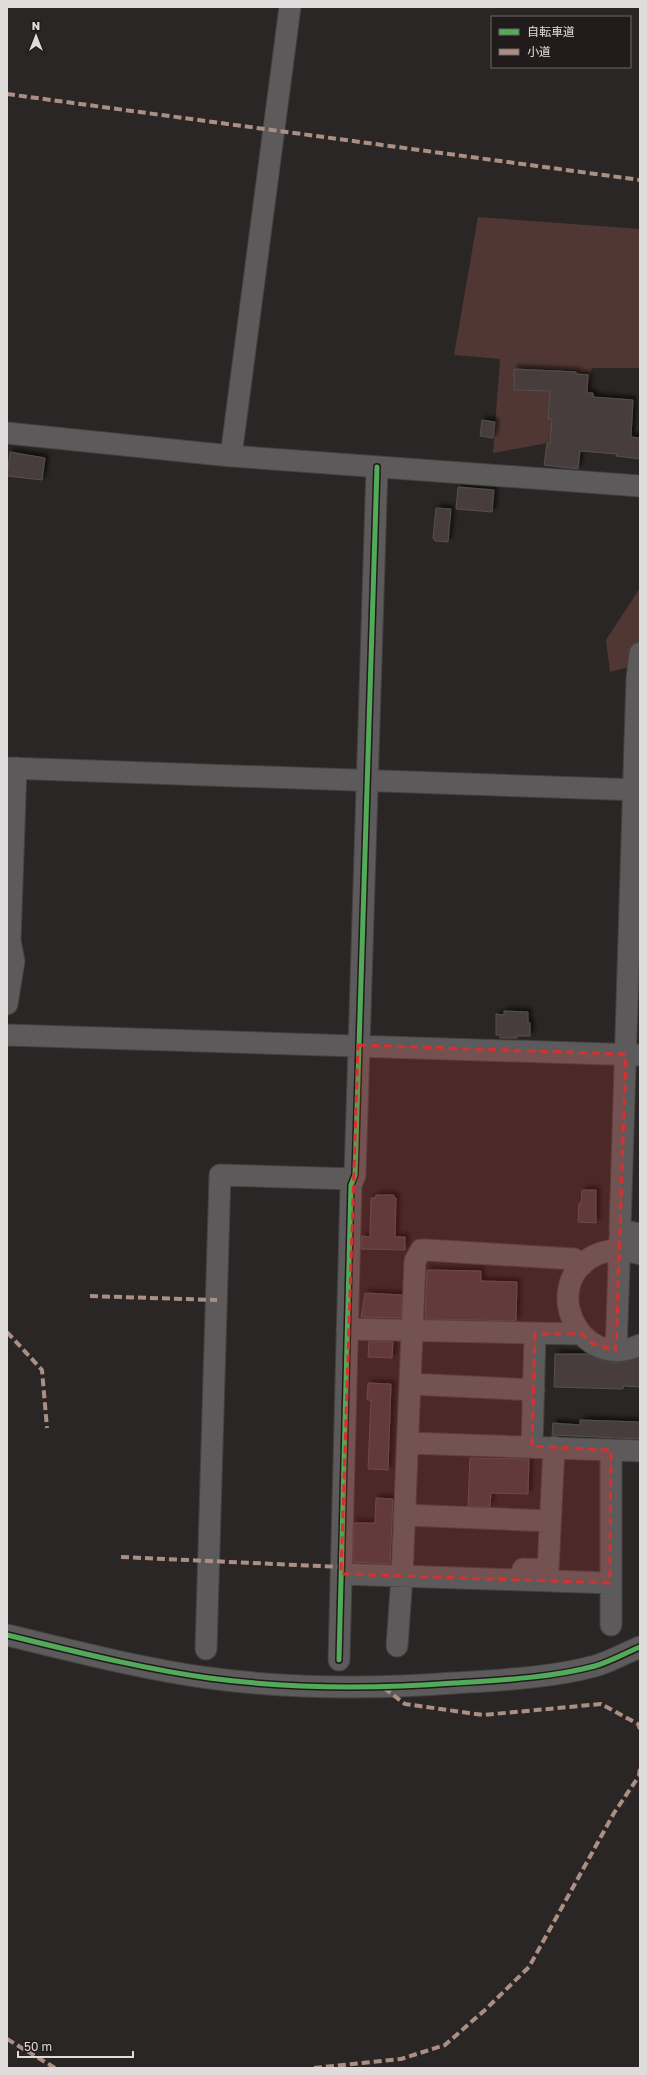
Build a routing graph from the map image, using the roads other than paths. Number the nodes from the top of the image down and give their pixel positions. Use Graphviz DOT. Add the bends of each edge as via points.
graph roads {
  1 [pos="290,7"];
  2 [pos="7,433"];
  3 [pos="231,456"];
  4 [pos="377,467"];
  5 [pos="640,486"];
  6 [pos="640,653"];
  7 [pos="11,768"];
  8 [pos="368,780"];
  9 [pos="637,789"];
  10 [pos="636,887"];
  11 [pos="7,1004"];
  12 [pos="7,1035"];
  13 [pos="358,1045"];
  14 [pos="633,1055"];
  15 [pos="353,1179"];
  16 [pos="640,1234"];
  17 [pos="619,1240"];
  18 [pos="640,1254"];
  19 [pos="582,1265"];
  20 [pos="347,1329"];
  21 [pos="412,1331"];
  22 [pos="535,1334"];
  23 [pos="581,1334"];
  24 [pos="640,1346"];
  25 [pos="616,1351"];
  26 [pos="410,1384"];
  27 [pos="534,1390"];
  28 [pos="408,1443"];
  29 [pos="532,1446"];
  30 [pos="554,1447"];
  31 [pos="611,1450"];
  32 [pos="640,1450"];
  33 [pos="405,1515"];
  34 [pos="550,1521"];
  35 [pos="402,1571"];
  36 [pos="341,1574"];
  37 [pos="610,1583"];
  38 [pos="611,1625"];
  39 [pos="7,1636"];
  40 [pos="397,1646"];
  41 [pos="640,1647"];
  42 [pos="206,1649"];
  43 [pos="339,1660"];
  1 -- 3 [label="street"];
  2 -- 3 [label="street"];
  3 -- 4 [label="street"];
  4 -- 5 [label="street"];
  4 -- 8 [label="street"];
  6 -- 9 [label="street" via="637,678"];
  7 -- 8 [label="street"];
  7 -- 11 [label="street" via="10,941 14,961"];
  8 -- 9 [label="street"];
  8 -- 13 [label="street"];
  9 -- 10 [label="street"];
  10 -- 14 [label="street"];
  12 -- 13 [label="street"];
  13 -- 14 [label="street"];
  13 -- 15 [label="street"];
  14 -- 17 [label="street"];
  15 -- 20 [label="street"];
  15 -- 42 [label="street" via="220,1175"];
  16 -- 17 [label="street"];
  17 -- 18 [label="street"];
  17 -- 19 [label="street"];
  17 -- 25 [label="street"];
  19 -- 21 [label="street" via="574,1259 421,1250 415,1261"];
  19 -- 23 [label="street" via="573,1278 568,1292 572,1322"];
  20 -- 21 [label="street"];
  20 -- 36 [label="street"];
  21 -- 22 [label="street"];
  21 -- 26 [label="street"];
  22 -- 23 [label="street"];
  22 -- 27 [label="street"];
  23 -- 25 [label="street" via="591,1343"];
  24 -- 25 [label="street"];
  26 -- 27 [label="street"];
  26 -- 28 [label="street"];
  27 -- 29 [label="street"];
  28 -- 29 [label="street"];
  28 -- 33 [label="street"];
  29 -- 30 [label="street"];
  30 -- 31 [label="street"];
  30 -- 34 [label="street"];
  31 -- 32 [label="street"];
  31 -- 37 [label="street"];
  33 -- 34 [label="street"];
  33 -- 35 [label="street"];
  34 -- 35 [label="street" via="548,1570"];
  35 -- 36 [label="street"];
  35 -- 37 [label="street"];
  35 -- 40 [label="street"];
  36 -- 43 [label="street"];
  37 -- 38 [label="street"];
  39 -- 41 [label="street" via="208,1678 358,1688 525,1678 596,1666"];
}
